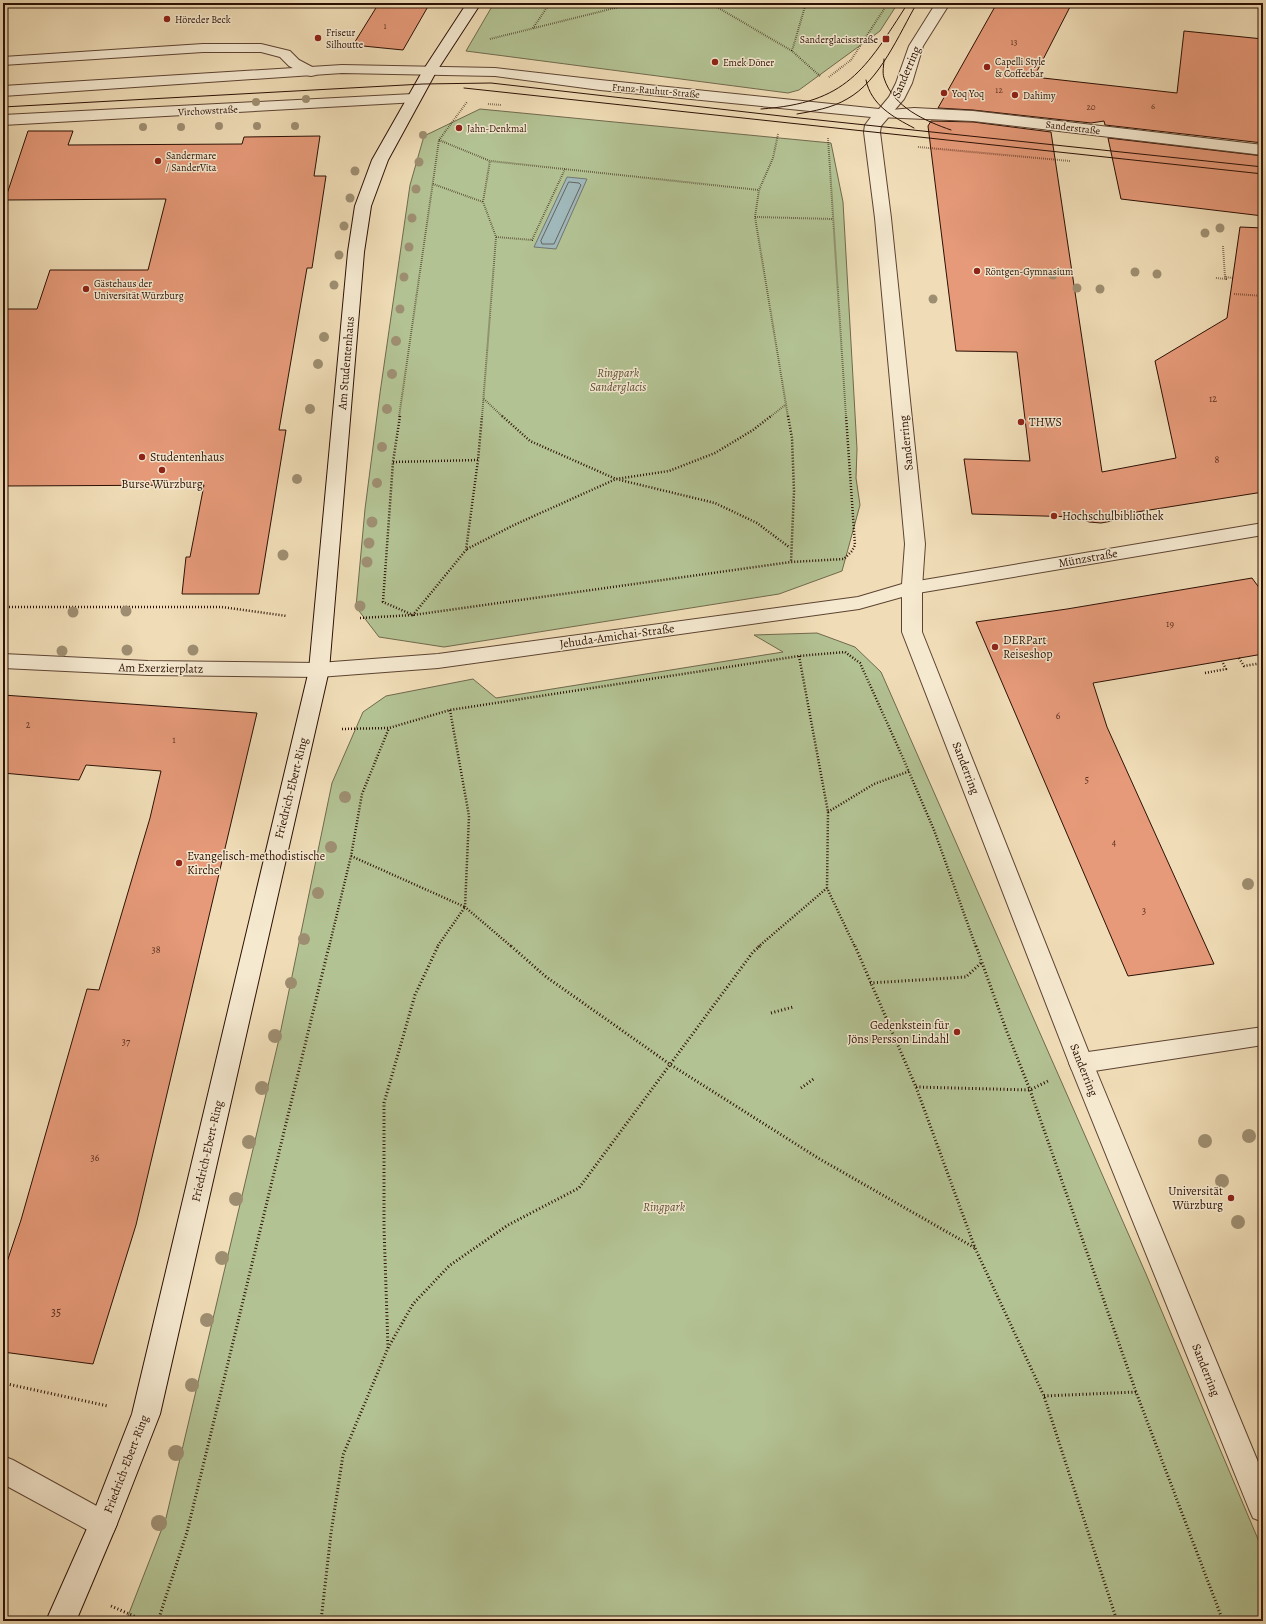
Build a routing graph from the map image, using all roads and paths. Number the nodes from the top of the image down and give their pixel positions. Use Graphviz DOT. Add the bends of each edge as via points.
graph roads {
  1 [pos="474,3"];
  2 [pos="550,3"];
  3 [pos="635,3"];
  4 [pos="710,3"];
  5 [pos="806,3"];
  6 [pos="888,3"];
  7 [pos="942,3"];
  8 [pos="532,28"];
  9 [pos="487,39"];
  10 [pos="792,51"];
  11 [pos="3,61"];
  12 [pos="311,72"];
  13 [pos="429,72"];
  14 [pos="3,91"];
  15 [pos="413,99"];
  16 [pos="466,102"];
  17 [pos="883,114"];
  18 [pos="3,120"];
  19 [pos="778,134"];
  20 [pos="828,138"];
  21 [pos="439,140"];
  22 [pos="1263,150"];
  23 [pos="490,161"];
  24 [pos="565,169"];
  25 [pos="432,184"];
  26 [pos="759,190"];
  27 [pos="483,202"];
  28 [pos="755,217"];
  29 [pos="834,219"];
  30 [pos="496,237"];
  31 [pos="1223,246"];
  32 [pos="1225,277"];
  33 [pos="1216,278"];
  34 [pos="1233,278"];
  35 [pos="1234,294"];
  36 [pos="1263,296"];
  37 [pos="484,399"];
  38 [pos="785,405"];
  39 [pos="478,460"];
  40 [pos="393,462"];
  41 [pos="616,479"];
  42 [pos="1263,529"];
  43 [pos="789,547"];
  44 [pos="466,550"];
  45 [pos="791,562"];
  46 [pos="912,588"];
  47 [pos="3,607"];
  48 [pos="412,615"];
  49 [pos="323,621"];
  50 [pos="799,656"];
  51 [pos="1239,658"];
  52 [pos="3,661"];
  53 [pos="1222,661"];
  54 [pos="1262,663"];
  55 [pos="319,670"];
  56 [pos="1205,673"];
  57 [pos="450,710"];
  58 [pos="389,728"];
  59 [pos="306,729"];
  60 [pos="910,771"];
  61 [pos="828,812"];
  62 [pos="351,856"];
  63 [pos="827,888"];
  64 [pos="465,906"];
  65 [pos="982,962"];
  66 [pos="870,982"];
  67 [pos="793,1007"];
  68 [pos="771,1013"];
  69 [pos="1263,1036"];
  70 [pos="1081,1063"];
  71 [pos="670,1065"];
  72 [pos="815,1078"];
  73 [pos="916,1087"];
  74 [pos="801,1088"];
  75 [pos="1030,1090"];
  76 [pos="975,1248"];
  77 [pos="388,1348"];
  78 [pos="3,1384"];
  79 [pos="1136,1392"];
  80 [pos="1044,1396"];
  81 [pos="146,1414"];
  82 [pos="3,1469"];
  83 [pos="1263,1509"];
  84 [pos="103,1524"];
  85 [pos="61,1621"];
  86 [pos="158,1621"];
  87 [pos="321,1621"];
  88 [pos="1117,1621"];
  89 [pos="1223,1621"];
  1 -- 13 [label="street"];
  2 -- 8 [label="path"];
  3 -- 8 [label="path"];
  4 -- 10 [label="path"];
  5 -- 10 [label="path"];
  6 -- 10 [label="path" via="851,60 825,80"];
  7 -- 17 [label="street, Sanderring" via="916,46 896,99"];
  8 -- 9 [label="path"];
  11 -- 12 [label="street" via="203,48 261,48 285,54 294,63"];
  12 -- 13 [label="street" via="342,69"];
  12 -- 14 [label="street"];
  13 -- 15 [label="street, Am Studentenhaus"];
  13 -- 17 [label="street, Franz-Rauhut-Straße" via="495,72"];
  15 -- 18 [label="street, Virchowstraße"];
  15 -- 49 [label="street, Am Studentenhaus" via="380,160 363,206 356,252"];
  16 -- 21 [label="path"];
  17 -- 22 [label="street, Sanderstraße" via="973,116"];
  17 -- 46 [label="street, Sanderring" via="873,125 872,132 883,218 915,544"];
  19 -- 26 [label="path" via="774,158"];
  20 -- 29 [label="path"];
  21 -- 23 [label="path"];
  21 -- 25 [label="path"];
  23 -- 24 [label="path"];
  23 -- 27 [label="path"];
  24 -- 26 [label="path"];
  24 -- 30 [label="path" via="532,240"];
  25 -- 27 [label="path"];
  25 -- 40 [label="path"];
  26 -- 28 [label="path"];
  27 -- 30 [label="path"];
  28 -- 29 [label="path"];
  28 -- 38 [label="path"];
  29 -- 45 [label="path" via="855,545 844,559"];
  30 -- 37 [label="path"];
  31 -- 32 [label="path"];
  32 -- 33 [label="path" via="1226,280"];
  32 -- 34 [label="path"];
  35 -- 36 [label="path"];
  37 -- 39 [label="path"];
  37 -- 41 [label="path" via="530,441"];
  38 -- 41 [label="path" via="753,430 715,453 669,471"];
  38 -- 43 [label="path" via="792,438 794,475 794,512"];
  39 -- 40 [label="path"];
  39 -- 44 [label="path"];
  40 -- 48 [label="path" via="383,602"];
  41 -- 43 [label="path" via="715,503 758,522"];
  41 -- 44 [label="path" via="514,525"];
  42 -- 46 [label="street, Münzstraße"];
  43 -- 45 [label="path"];
  44 -- 48 [label="path"];
  45 -- 48 [label="path"];
  46 -- 55 [label="street, Jehuda-Amichai-Straße" via="859,603 438,661"];
  46 -- 70 [label="street, Sanderring" via="912,632"];
  47 -- 49 [label="path" via="222,607"];
  48 -- 49 [label="path"];
  49 -- 55 [label="street, Am Studentenhaus"];
  50 -- 57 [label="path"];
  50 -- 60 [label="path" via="844,652 860,663"];
  50 -- 61 [label="path"];
  51 -- 54 [label="path" via="1244,666"];
  52 -- 55 [label="street, Am Exerzierplatz" via="148,668"];
  53 -- 56 [label="path" via="1226,669"];
  55 -- 59 [label="street, Friedrich-Ebert-Ring"];
  57 -- 58 [label="path"];
  57 -- 64 [label="path" via="469,816"];
  58 -- 59 [label="path"];
  58 -- 62 [label="path" via="362,794"];
  59 -- 81 [label="street, Friedrich-Ebert-Ring"];
  60 -- 61 [label="path" via="874,784"];
  60 -- 65 [label="path"];
  61 -- 63 [label="path"];
  62 -- 64 [label="path"];
  62 -- 86 [label="path" via="188,1532"];
  63 -- 66 [label="path"];
  63 -- 71 [label="path" via="753,952"];
  64 -- 71 [label="path" via="545,976"];
  64 -- 77 [label="path" via="435,950 415,995 384,1103 384,1228"];
  65 -- 66 [label="path" via="966,977"];
  65 -- 75 [label="path"];
  66 -- 73 [label="path"];
  67 -- 68 [label="path"];
  69 -- 70 [label="street"];
  70 -- 75 [label="path"];
  70 -- 83 [label="street, Sanderring"];
  71 -- 76 [label="path" via="818,1158"];
  71 -- 77 [label="path" via="579,1188 508,1225 449,1266 413,1304"];
  72 -- 74 [label="path"];
  73 -- 75 [label="path"];
  73 -- 76 [label="path"];
  75 -- 79 [label="path"];
  76 -- 80 [label="path"];
  77 -- 87 [label="path" via="343,1455"];
  78 -- 81 [label="path"];
  79 -- 80 [label="path"];
  79 -- 89 [label="path"];
  80 -- 88 [label="path"];
  81 -- 84 [label="street, Friedrich-Ebert-Ring"];
  82 -- 84 [label="street"];
  84 -- 85 [label="street, Friedrich-Ebert-Ring"];
}
